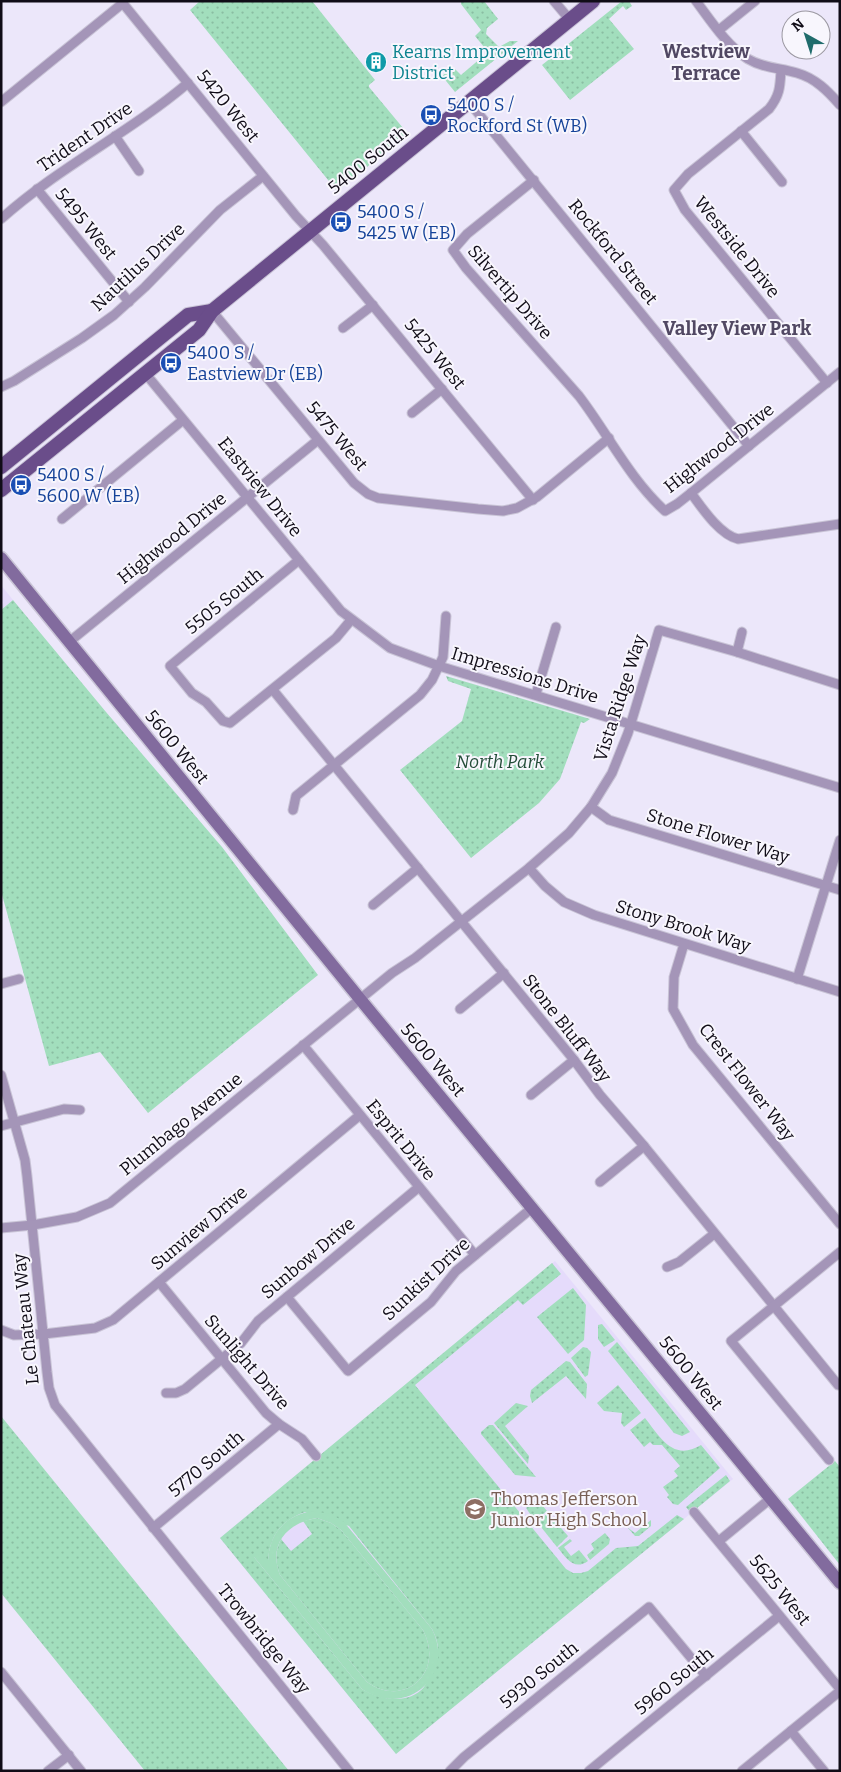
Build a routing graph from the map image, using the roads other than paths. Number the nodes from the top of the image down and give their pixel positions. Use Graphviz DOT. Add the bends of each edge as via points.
graph roads {
  1 [pos="554,1"];
  2 [pos="593,1"];
  3 [pos="696,1"];
  4 [pos="755,1"];
  5 [pos="122,2"];
  6 [pos="570,20"];
  7 [pos="719,30"];
  8 [pos="781,70"];
  9 [pos="188,83"];
  10 [pos="1,102"];
  11 [pos="469,102"];
  12 [pos="840,105"];
  13 [pos="741,132"];
  14 [pos="115,136"];
  15 [pos="139,171"];
  16 [pos="263,176"];
  17 [pos="534,180"];
  18 [pos="782,182"];
  19 [pos="37,189"];
  20 [pos="1,219"];
  21 [pos="310,231"];
  22 [pos="129,302"];
  23 [pos="373,305"];
  24 [pos="212,311"];
  25 [pos="343,328"];
  26 [pos="840,372"];
  27 [pos="146,374"];
  28 [pos="827,383"];
  29 [pos="1,387"];
  30 [pos="442,389"];
  31 [pos="412,413"];
  32 [pos="183,420"];
  33 [pos="609,438"];
  34 [pos="318,440"];
  35 [pos="749,446"];
  36 [pos="1,467"];
  37 [pos="1,490"];
  38 [pos="691,493"];
  39 [pos="248,498"];
  40 [pos="533,500"];
  41 [pos="62,519"];
  42 [pos="840,524"];
  43 [pos="1,558"];
  44 [pos="299,560"];
  45 [pos="446,616"];
  46 [pos="351,620"];
  47 [pos="556,627"];
  48 [pos="742,632"];
  49 [pos="69,642"];
  50 [pos="737,652"];
  51 [pos="439,666"];
  52 [pos="840,685"];
  53 [pos="273,690"];
  54 [pos="536,694"];
  55 [pos="631,725"];
  56 [pos="334,764"];
  57 [pos="840,788"];
  58 [pos="591,807"];
  59 [pos="293,810"];
  60 [pos="840,840"];
  61 [pos="418,868"];
  62 [pos="529,868"];
  63 [pos="825,886"];
  64 [pos="840,890"];
  65 [pos="373,905"];
  66 [pos="461,921"];
  67 [pos="684,944"];
  68 [pos="504,974"];
  69 [pos="19,979"];
  70 [pos="797,979"];
  71 [pos="1,984"];
  72 [pos="840,992"];
  73 [pos="360,1000"];
  74 [pos="460,1009"];
  75 [pos="303,1045"];
  76 [pos="574,1060"];
  77 [pos="1,1075"];
  78 [pos="531,1095"];
  79 [pos="80,1110"];
  80 [pos="360,1115"];
  81 [pos="14,1123"];
  82 [pos="1,1126"];
  83 [pos="644,1146"];
  84 [pos="600,1182"];
  85 [pos="419,1187"];
  86 [pos="532,1208"];
  87 [pos="840,1224"];
  88 [pos="33,1225"];
  89 [pos="1,1228"];
  90 [pos="714,1234"];
  91 [pos="840,1252"];
  92 [pos="475,1254"];
  93 [pos="667,1267"];
  94 [pos="159,1282"];
  95 [pos="286,1297"];
  96 [pos="773,1306"];
  97 [pos="1,1330"];
  98 [pos="44,1334"];
  99 [pos="222,1359"];
  100 [pos="839,1384"];
  101 [pos="166,1393"];
  102 [pos="278,1424"];
  103 [pos="316,1456"];
  104 [pos="829,1460"];
  105 [pos="770,1499"];
  106 [pos="694,1512"];
  107 [pos="154,1528"];
  108 [pos="719,1541"];
  109 [pos="840,1583"];
  110 [pos="780,1616"];
  111 [pos="1,1672"];
  112 [pos="706,1676"];
  113 [pos="840,1690"];
  114 [pos="790,1731"];
  115 [pos="69,1756"];
  116 [pos="48,1771"];
  117 [pos="81,1771"];
  118 [pos="349,1771"];
  119 [pos="450,1771"];
  120 [pos="589,1771"];
  121 [pos="742,1771"];
  122 [pos="824,1771"];
  1 -- 6 [label="street"];
  2 -- 6 [label="main road, 5400 South"];
  3 -- 7 [label="street"];
  4 -- 7 [label="street"];
  5 -- 9 [label="street, 5420 West"];
  5 -- 10 [label="street"];
  6 -- 11 [label="main road, 5400 South"];
  7 -- 8 [label="street" via="738,52 762,65"];
  8 -- 12 [label="street" via="810,78"];
  8 -- 13 [label="street, Westside Drive" via="777,99"];
  9 -- 14 [label="street, Trident Drive"];
  9 -- 16 [label="street, 5420 West"];
  11 -- 17 [label="street, Rockford Street"];
  11 -- 21 [label="main road, 5400 South"];
  13 -- 18 [label="street"];
  13 -- 28 [label="street, Westside Drive" via="688,174 674,190 685,210"];
  14 -- 15 [label="street"];
  14 -- 19 [label="street, Trident Drive"];
  16 -- 21 [label="street, 5420 West"];
  16 -- 22 [label="street, Nautilus Drive" via="220,210"];
  17 -- 33 [label="street, Silvertip Drive" via="453,250 579,396"];
  17 -- 35 [label="street, Rockford Street"];
  19 -- 20 [label="street, Trident Drive"];
  19 -- 22 [label="street, 5495 West"];
  21 -- 23 [label="street, 5425 West"];
  21 -- 24 [label="main road, 5400 South"];
  22 -- 29 [label="street, Nautilus Drive" via="97,328"];
  23 -- 25 [label="street"];
  23 -- 30 [label="street, 5425 West"];
  24 -- 27 [label="main road, 5400 South" via="199,330"];
  24 -- 34 [label="street, 5475 West"];
  24 -- 36 [label="main road, 5400 South" via="188,315"];
  26 -- 28 [label="street, Highwood Drive"];
  27 -- 32 [label="street, Eastview Drive"];
  27 -- 37 [label="main road, 5400 South"];
  28 -- 35 [label="street, Highwood Drive"];
  30 -- 31 [label="street"];
  30 -- 40 [label="street, 5425 West"];
  32 -- 39 [label="street, Eastview Drive"];
  32 -- 41 [label="street"];
  33 -- 38 [label="street, Highwood Drive" via="648,496 665,510"];
  33 -- 40 [label="street, 5475 West"];
  34 -- 39 [label="street, Highwood Drive"];
  34 -- 40 [label="street, 5475 West" via="354,483 378,498 503,511"];
  35 -- 38 [label="street, Highwood Drive"];
  38 -- 42 [label="street" via="723,532 738,539"];
  39 -- 44 [label="street, Eastview Drive"];
  39 -- 49 [label="street, Highwood Drive"];
  43 -- 49 [label="main road, 5600 West"];
  44 -- 46 [label="street, Eastview Drive"];
  44 -- 53 [label="street, 5505 South" via="170,666 192,693 206,702 222,721 230,723"];
  45 -- 51 [label="street" via="443,657"];
  46 -- 51 [label="street, Impressions Drive" via="390,648"];
  46 -- 53 [label="street" via="336,638"];
  47 -- 54 [label="street"];
  48 -- 50 [label="street"];
  49 -- 73 [label="main road, 5600 West"];
  50 -- 52 [label="street, Vista Ridge Way"];
  50 -- 55 [label="street, Vista Ridge Way" via="659,630"];
  51 -- 54 [label="street, Impressions Drive"];
  51 -- 56 [label="street" via="420,695"];
  53 -- 56 [label="street, Stone Bluff Way"];
  54 -- 55 [label="street, Impressions Drive"];
  55 -- 57 [label="street, Impressions Drive"];
  55 -- 58 [label="street, Vista Ridge Way" via="612,773"];
  56 -- 59 [label="street" via="296,796"];
  56 -- 61 [label="street, Stone Bluff Way"];
  58 -- 62 [label="street, Vista Ridge Way" via="569,833"];
  58 -- 63 [label="street, Stone Flower Way" via="609,820"];
  60 -- 63 [label="street"];
  61 -- 65 [label="street"];
  61 -- 66 [label="street, Stone Bluff Way"];
  62 -- 66 [label="street, Vista Ridge Way"];
  62 -- 67 [label="street, Stony Brook Way" via="564,902 594,916"];
  63 -- 64 [label="street, Stone Flower Way"];
  63 -- 70 [label="street"];
  66 -- 68 [label="street, Stone Bluff Way"];
  66 -- 73 [label="street, Vista Ridge Way"];
  67 -- 70 [label="street, Stony Brook Way"];
  67 -- 87 [label="street, Crest Flower Way" via="674,977 674,1008 693,1045"];
  68 -- 74 [label="street"];
  68 -- 76 [label="street, Stone Bluff Way"];
  69 -- 71 [label="street"];
  70 -- 72 [label="street, Stony Brook Way"];
  73 -- 75 [label="street, Plumbago Avenue"];
  73 -- 86 [label="main road, 5600 West"];
  75 -- 80 [label="street, Esprit Drive"];
  75 -- 88 [label="street, Plumbago Avenue" via="110,1203 77,1217"];
  76 -- 78 [label="street"];
  76 -- 83 [label="street, Stone Bluff Way"];
  77 -- 81 [label="street, Le Chateau Way"];
  79 -- 81 [label="street" via="64,1109"];
  80 -- 85 [label="street, Esprit Drive"];
  80 -- 94 [label="street, Sunview Drive"];
  81 -- 82 [label="street"];
  81 -- 88 [label="street, Le Chateau Way" via="25,1160"];
  83 -- 84 [label="street"];
  83 -- 90 [label="street, Stone Bluff Way"];
  85 -- 92 [label="street, Esprit Drive"];
  85 -- 95 [label="street, Sunbow Drive"];
  86 -- 92 [label="street, Sunkist Drive"];
  86 -- 105 [label="main road, 5600 West"];
  88 -- 89 [label="street, Plumbago Avenue"];
  88 -- 98 [label="street, Le Chateau Way"];
  90 -- 93 [label="street" via="679,1262"];
  90 -- 96 [label="street, Stone Bluff Way"];
  91 -- 96 [label="street"];
  92 -- 95 [label="street, Sunkist Drive" via="456,1271 431,1302 348,1371"];
  94 -- 98 [label="street, Sunview Drive" via="105,1324"];
  94 -- 99 [label="street, Sunlight Drive"];
  95 -- 99 [label="street, Sunbow Drive"];
  96 -- 100 [label="street, Stone Bluff Way"];
  96 -- 104 [label="street" via="731,1341"];
  97 -- 98 [label="street, Sunview Drive" via="14,1335"];
  98 -- 107 [label="street, Le Chateau Way" via="49,1388 55,1405"];
  99 -- 101 [label="street, Sunbow Drive" via="185,1389"];
  99 -- 102 [label="street, Sunlight Drive"];
  102 -- 103 [label="street, Sunlight Drive" via="302,1439"];
  102 -- 107 [label="street, 5770 South"];
  105 -- 108 [label="street"];
  105 -- 109 [label="main road, 5600 West"];
  106 -- 108 [label="street, 5625 West"];
  107 -- 118 [label="street, Trowbridge Way"];
  108 -- 110 [label="street, 5625 West"];
  110 -- 112 [label="street, 5960 South"];
  110 -- 113 [label="street, 5625 West"];
  111 -- 115 [label="street"];
  112 -- 119 [label="street, 5930 South" via="650,1607"];
  112 -- 120 [label="street, 5960 South"];
  113 -- 114 [label="street"];
  114 -- 121 [label="street"];
  114 -- 122 [label="street"];
  115 -- 116 [label="street"];
  115 -- 117 [label="street"];
}
